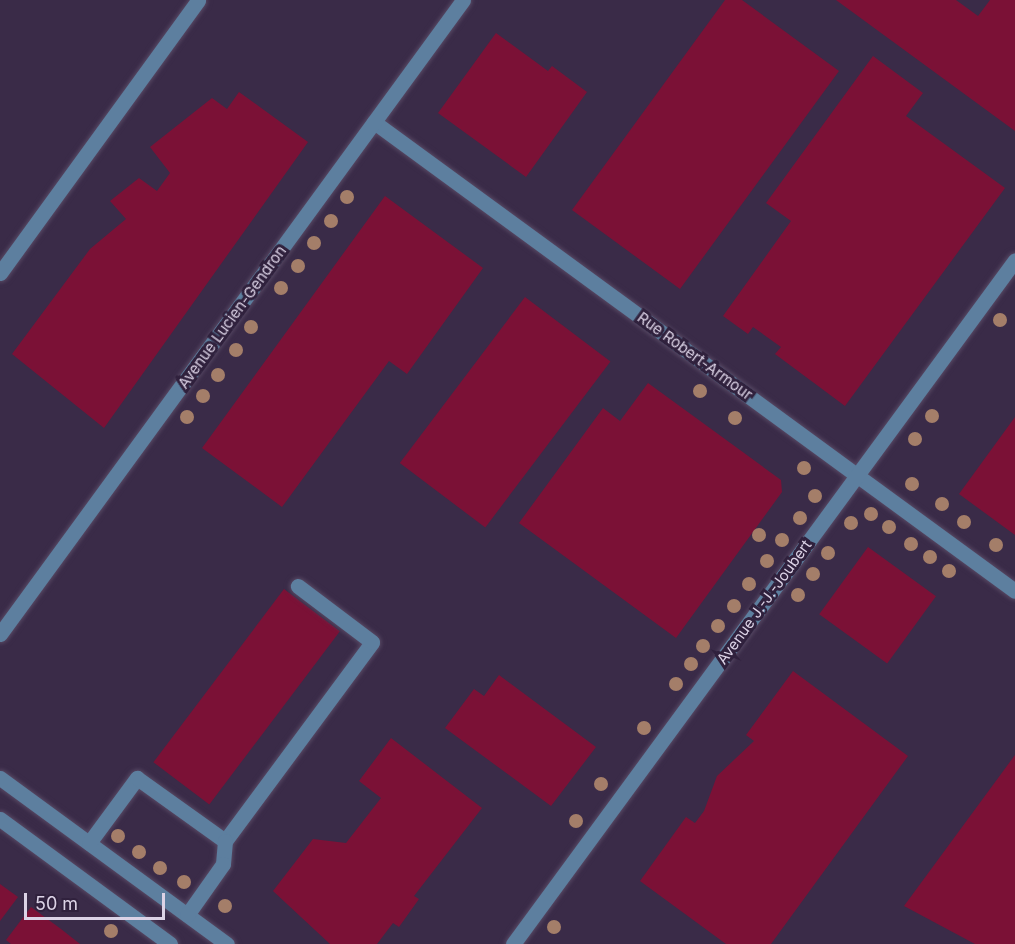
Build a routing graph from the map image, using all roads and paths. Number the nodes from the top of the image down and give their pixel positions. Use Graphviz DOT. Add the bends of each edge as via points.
graph roads {
  1 [pos="198,0"];
  2 [pos="463,0"];
  3 [pos="374,122"];
  4 [pos="1015,260"];
  5 [pos="0,273"];
  6 [pos="857,475"];
  7 [pos="298,586"];
  8 [pos="1015,591"];
  9 [pos="0,634"];
  10 [pos="0,778"];
  11 [pos="0,819"];
  12 [pos="225,841"];
  13 [pos="89,843"];
  14 [pos="187,915"];
  15 [pos="170,944"];
  16 [pos="227,944"];
  17 [pos="513,944"];
  1 -- 5 [label="street"];
  2 -- 3 [label="street, Avenue Lucien-Gendron"];
  3 -- 6 [label="street, Rue Robert-Armour"];
  3 -- 9 [label="street, Avenue Lucien-Gendron"];
  4 -- 6 [label="street, Avenue J.-J.-Joubert"];
  6 -- 8 [label="street, Rue Robert-Armour"];
  6 -- 17 [label="street, Avenue J.-J.-Joubert"];
  7 -- 12 [label="street" via="372,642"];
  10 -- 13 [label="street"];
  11 -- 15 [label="street"];
  12 -- 13 [label="street" via="137,778"];
  12 -- 14 [label="street" via="223,864"];
  13 -- 14 [label="street"];
  14 -- 16 [label="street"];
}
